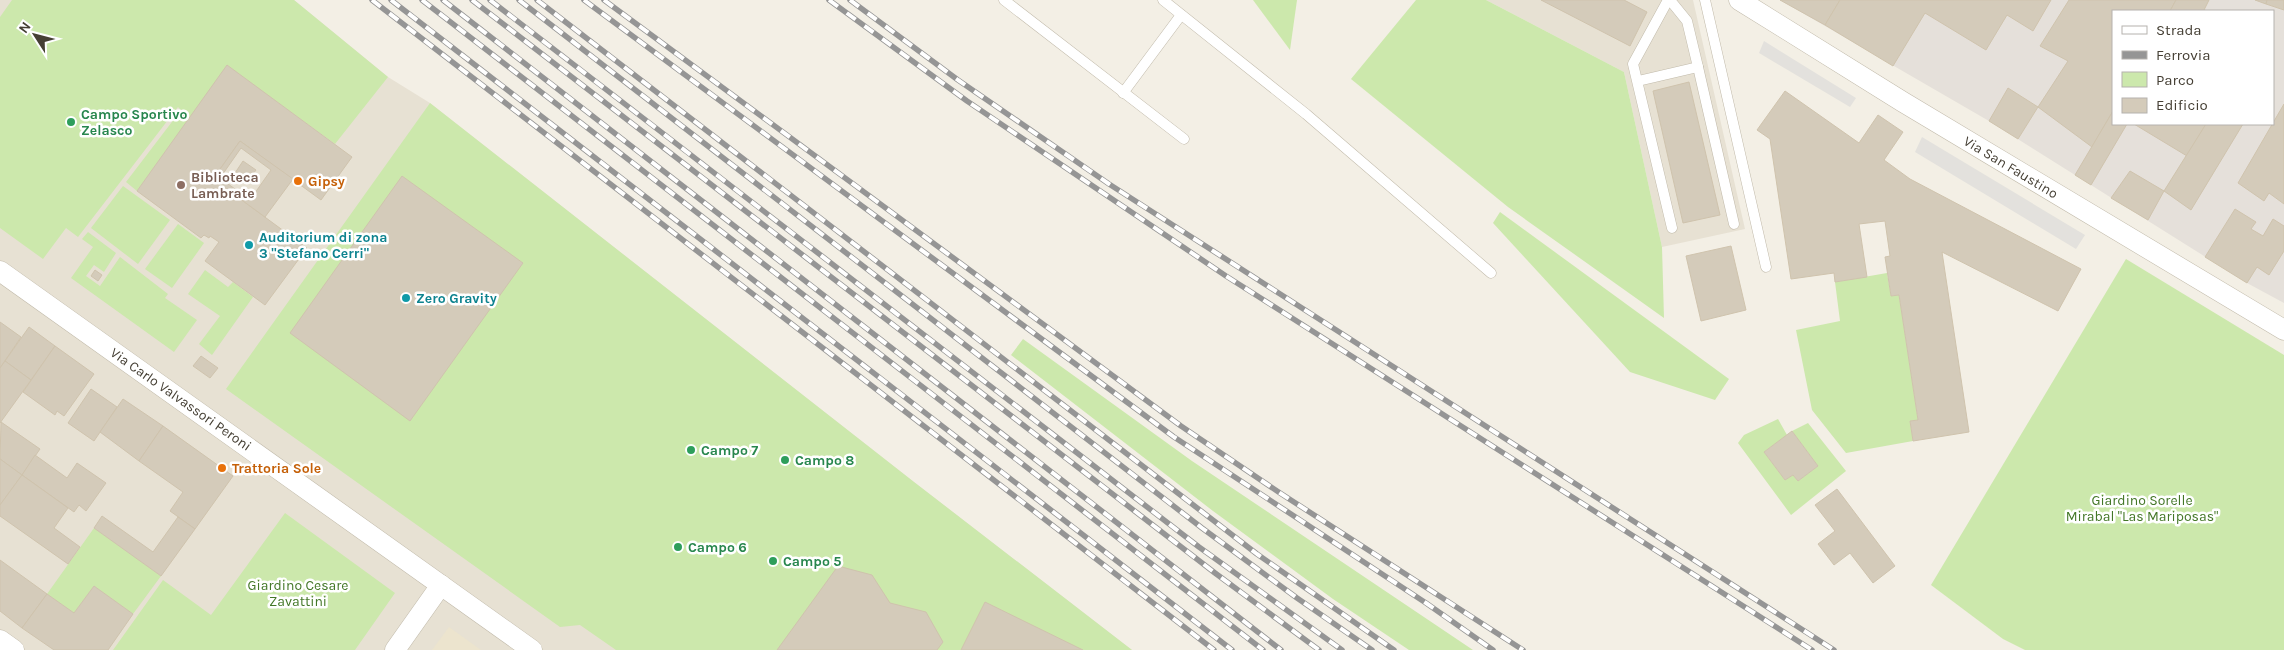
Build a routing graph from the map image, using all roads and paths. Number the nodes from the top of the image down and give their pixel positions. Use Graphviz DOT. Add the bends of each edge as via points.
graph roads {
  1 [pos="1004,0"];
  2 [pos="1163,0"];
  3 [pos="1669,0"];
  4 [pos="1705,0"];
  5 [pos="1739,0"];
  6 [pos="1181,15"];
  7 [pos="1698,67"];
  8 [pos="1638,82"];
  9 [pos="1123,93"];
  10 [pos="1184,140"];
  11 [pos="1734,224"];
  12 [pos="1672,228"];
  13 [pos="1766,267"];
  14 [pos="0,270"];
  15 [pos="1491,273"];
  16 [pos="2284,330"];
  17 [pos="441,585"];
  18 [pos="0,640"];
  19 [pos="14,650"];
  20 [pos="395,650"];
  21 [pos="532,650"];
  1 -- 9 [label="lane"];
  2 -- 6 [label="lane"];
  3 -- 7 [label="lane" via="1687,21"];
  3 -- 8 [label="lane" via="1634,64"];
  4 -- 13 [label="lane"];
  5 -- 16 [label="street, Via San Faustino"];
  6 -- 9 [label="lane"];
  6 -- 15 [label="lane" via="1306,114"];
  7 -- 8 [label="lane"];
  7 -- 11 [label="lane"];
  8 -- 12 [label="lane"];
  9 -- 10 [label="lane"];
  14 -- 17 [label="street, Via Carlo Valvassori Peroni"];
  17 -- 20 [label="street"];
  17 -- 21 [label="street, Via Carlo Valvassori Peroni"];
  18 -- 19 [label="street"];
}
